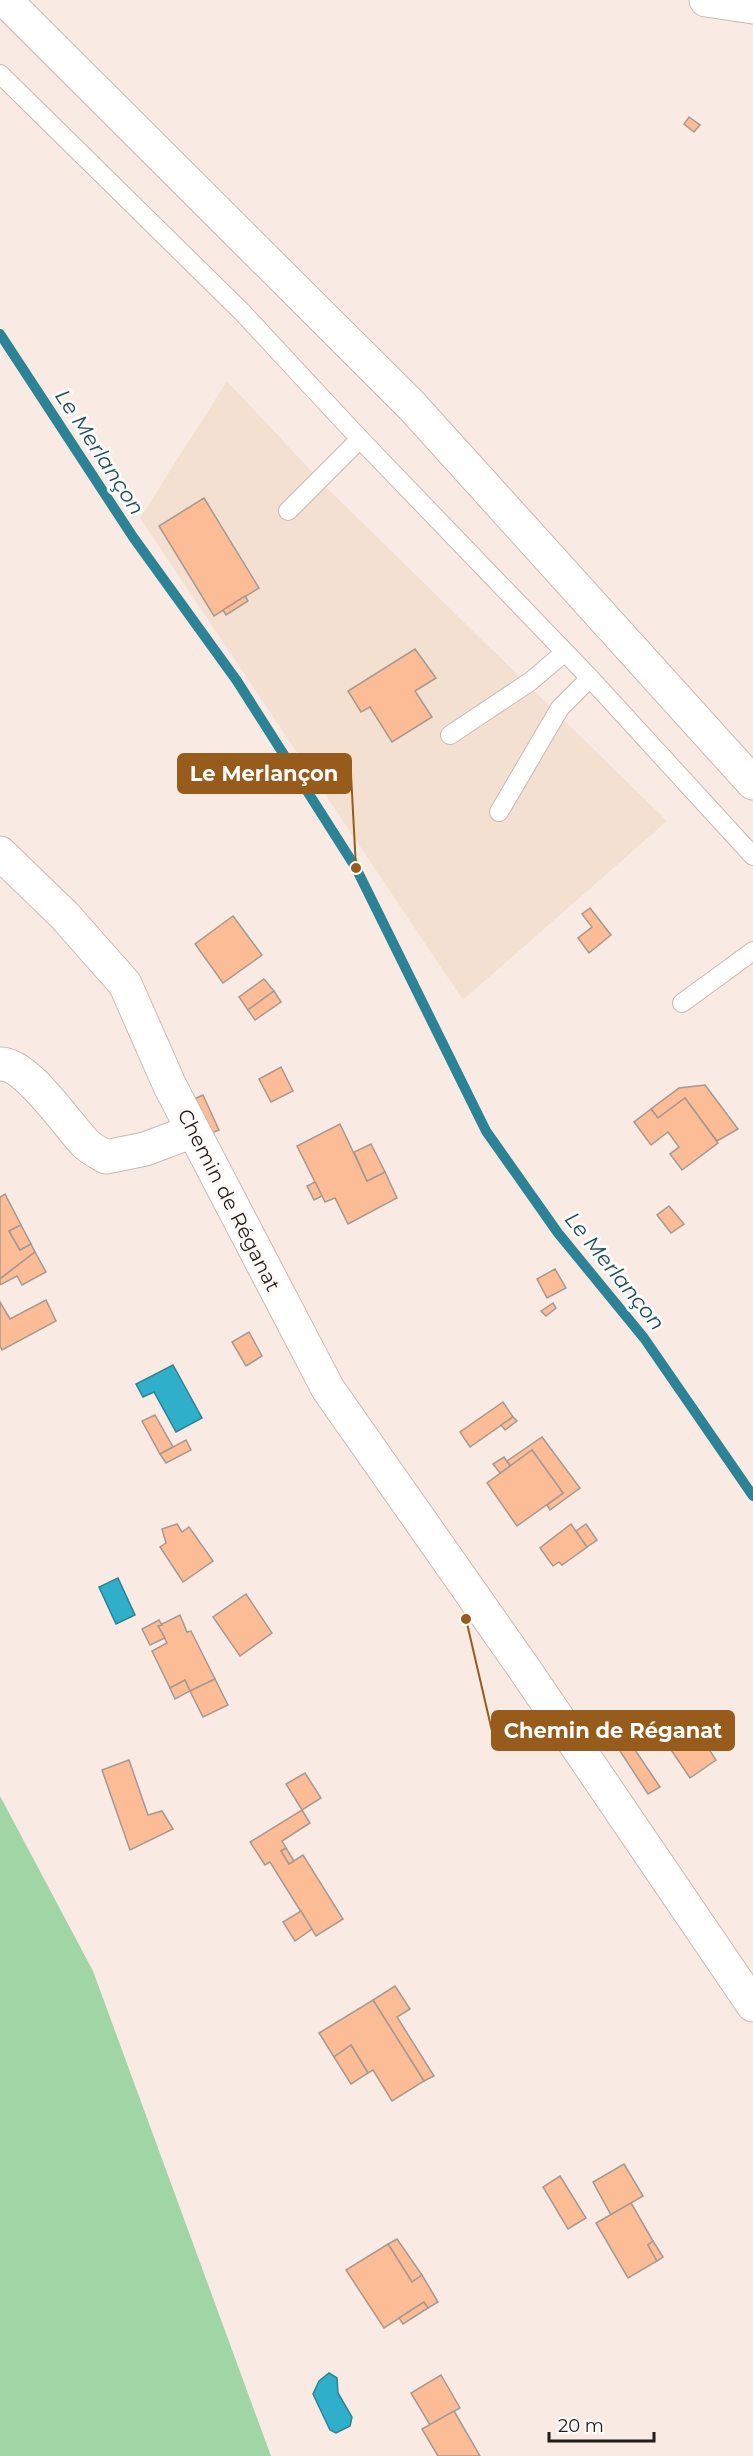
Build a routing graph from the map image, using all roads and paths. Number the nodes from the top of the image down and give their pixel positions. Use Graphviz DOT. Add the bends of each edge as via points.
graph roads {
  1 [pos="4,0"];
  2 [pos="706,0"];
  3 [pos="753,7"];
  4 [pos="0,74"];
  5 [pos="360,439"];
  6 [pos="288,511"];
  7 [pos="565,652"];
  8 [pos="590,678"];
  9 [pos="450,735"];
  10 [pos="753,783"];
  11 [pos="499,812"];
  12 [pos="0,853"];
  13 [pos="753,856"];
  14 [pos="753,951"];
  15 [pos="682,1003"];
  16 [pos="0,1064"];
  17 [pos="193,1131"];
  18 [pos="753,2005"];
  1 -- 10 [label="street" via="412,406"];
  2 -- 3 [label="street"];
  4 -- 5 [label="lane" via="242,312"];
  5 -- 6 [label="lane"];
  5 -- 7 [label="lane"];
  7 -- 8 [label="lane"];
  7 -- 9 [label="lane" via="531,681"];
  8 -- 11 [label="lane" via="560,708"];
  8 -- 13 [label="lane"];
  12 -- 17 [label="street, Chemin de Réganat" via="65,916 125,984"];
  14 -- 15 [label="lane"];
  16 -- 17 [label="street" via="8,1064 40,1089 87,1145 106,1157 145,1149"];
  17 -- 18 [label="street, Chemin de Réganat" via="328,1389"];
}
